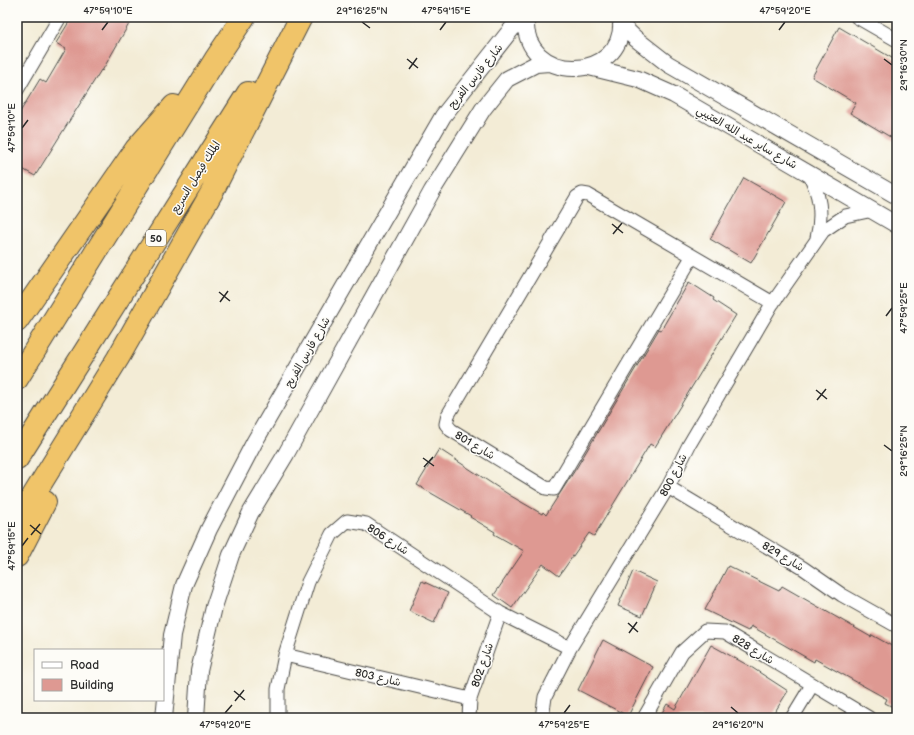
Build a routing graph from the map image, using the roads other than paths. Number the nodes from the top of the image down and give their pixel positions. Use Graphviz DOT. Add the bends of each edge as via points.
graph roads {
  1 [pos="60,17"];
  2 [pos="244,17"];
  3 [pos="296,17"];
  4 [pos="301,17"];
  5 [pos="521,17"];
  6 [pos="526,17"];
  7 [pos="857,17"];
  8 [pos="621,21"];
  9 [pos="897,40"];
  10 [pos="215,60"];
  11 [pos="549,62"];
  12 [pos="589,67"];
  13 [pos="17,90"];
  14 [pos="808,172"];
  15 [pos="897,196"];
  16 [pos="872,210"];
  17 [pos="897,224"];
  18 [pos="817,238"];
  19 [pos="692,257"];
  20 [pos="773,303"];
  21 [pos="17,321"];
  22 [pos="118,358"];
  23 [pos="17,379"];
  24 [pos="17,459"];
  25 [pos="668,488"];
  26 [pos="17,522"];
  27 [pos="17,556"];
  28 [pos="500,613"];
  29 [pos="897,626"];
  30 [pos="570,648"];
  31 [pos="285,655"];
  32 [pos="812,685"];
  33 [pos="470,699"];
  34 [pos="164,718"];
  35 [pos="196,718"];
  36 [pos="278,718"];
  37 [pos="468,718"];
  38 [pos="542,718"];
  39 [pos="644,718"];
  40 [pos="792,718"];
  41 [pos="869,718"];
  1 -- 13 [label="street"];
  2 -- 10 [label="highway"];
  3 -- 24 [label="highway, الملك فيصل السريع / 50"];
  4 -- 22 [label="highway" via="212,192"];
  5 -- 34 [label="street, شارع فارس الفريح" via="443,116 255,441 209,529 184,585 172,635"];
  6 -- 11 [label="street" via="525,25 529,40 537,53"];
  7 -- 9 [label="street"];
  8 -- 12 [label="street" via="618,39 612,51 602,61"];
  8 -- 15 [label="street" via="636,39 668,64"];
  10 -- 21 [label="highway" via="136,149"];
  10 -- 23 [label="highway"];
  11 -- 12 [label="street" via="575,70"];
  11 -- 35 [label="street" via="536,64 507,79 483,109 432,191 252,512 232,555 214,607 199,672"];
  12 -- 14 [label="street, شارع ساير عبد الله العتيبي" via="622,74 656,86"];
  14 -- 16 [label="street, شارع ساير عبد الله العتيبي"];
  14 -- 18 [label="street, شارع 800" via="820,204 820,227"];
  16 -- 17 [label="street, شارع ساير عبد الله العتيبي"];
  16 -- 18 [label="street, شارع 800" via="844,216"];
  18 -- 20 [label="street, شارع 800"];
  19 -- 19 [label="street, شارع 801" via="588,196 582,194 577,197 448,415 446,424 451,430 546,488 554,489"];
  19 -- 20 [label="street, شارع 801"];
  20 -- 25 [label="street, شارع 800" via="689,444"];
  22 -- 26 [label="highway"];
  22 -- 27 [label="highway"];
  25 -- 29 [label="street, شارع 829"];
  25 -- 30 [label="street, شارع 800"];
  28 -- 30 [label="street, شارع 806"];
  28 -- 31 [label="street, شارع 806" via="366,524 347,521 332,534 308,582"];
  28 -- 33 [label="street, شارع 802"];
  30 -- 38 [label="street, شارع 800" via="545,697"];
  31 -- 33 [label="street, شارع 803"];
  31 -- 36 [label="street, شارع 806" via="278,689"];
  32 -- 39 [label="street, شارع 828" via="725,632 705,631 682,652"];
  32 -- 40 [label="street"];
  32 -- 41 [label="street, شارع 828"];
  33 -- 37 [label="street, شارع 802"];
}
